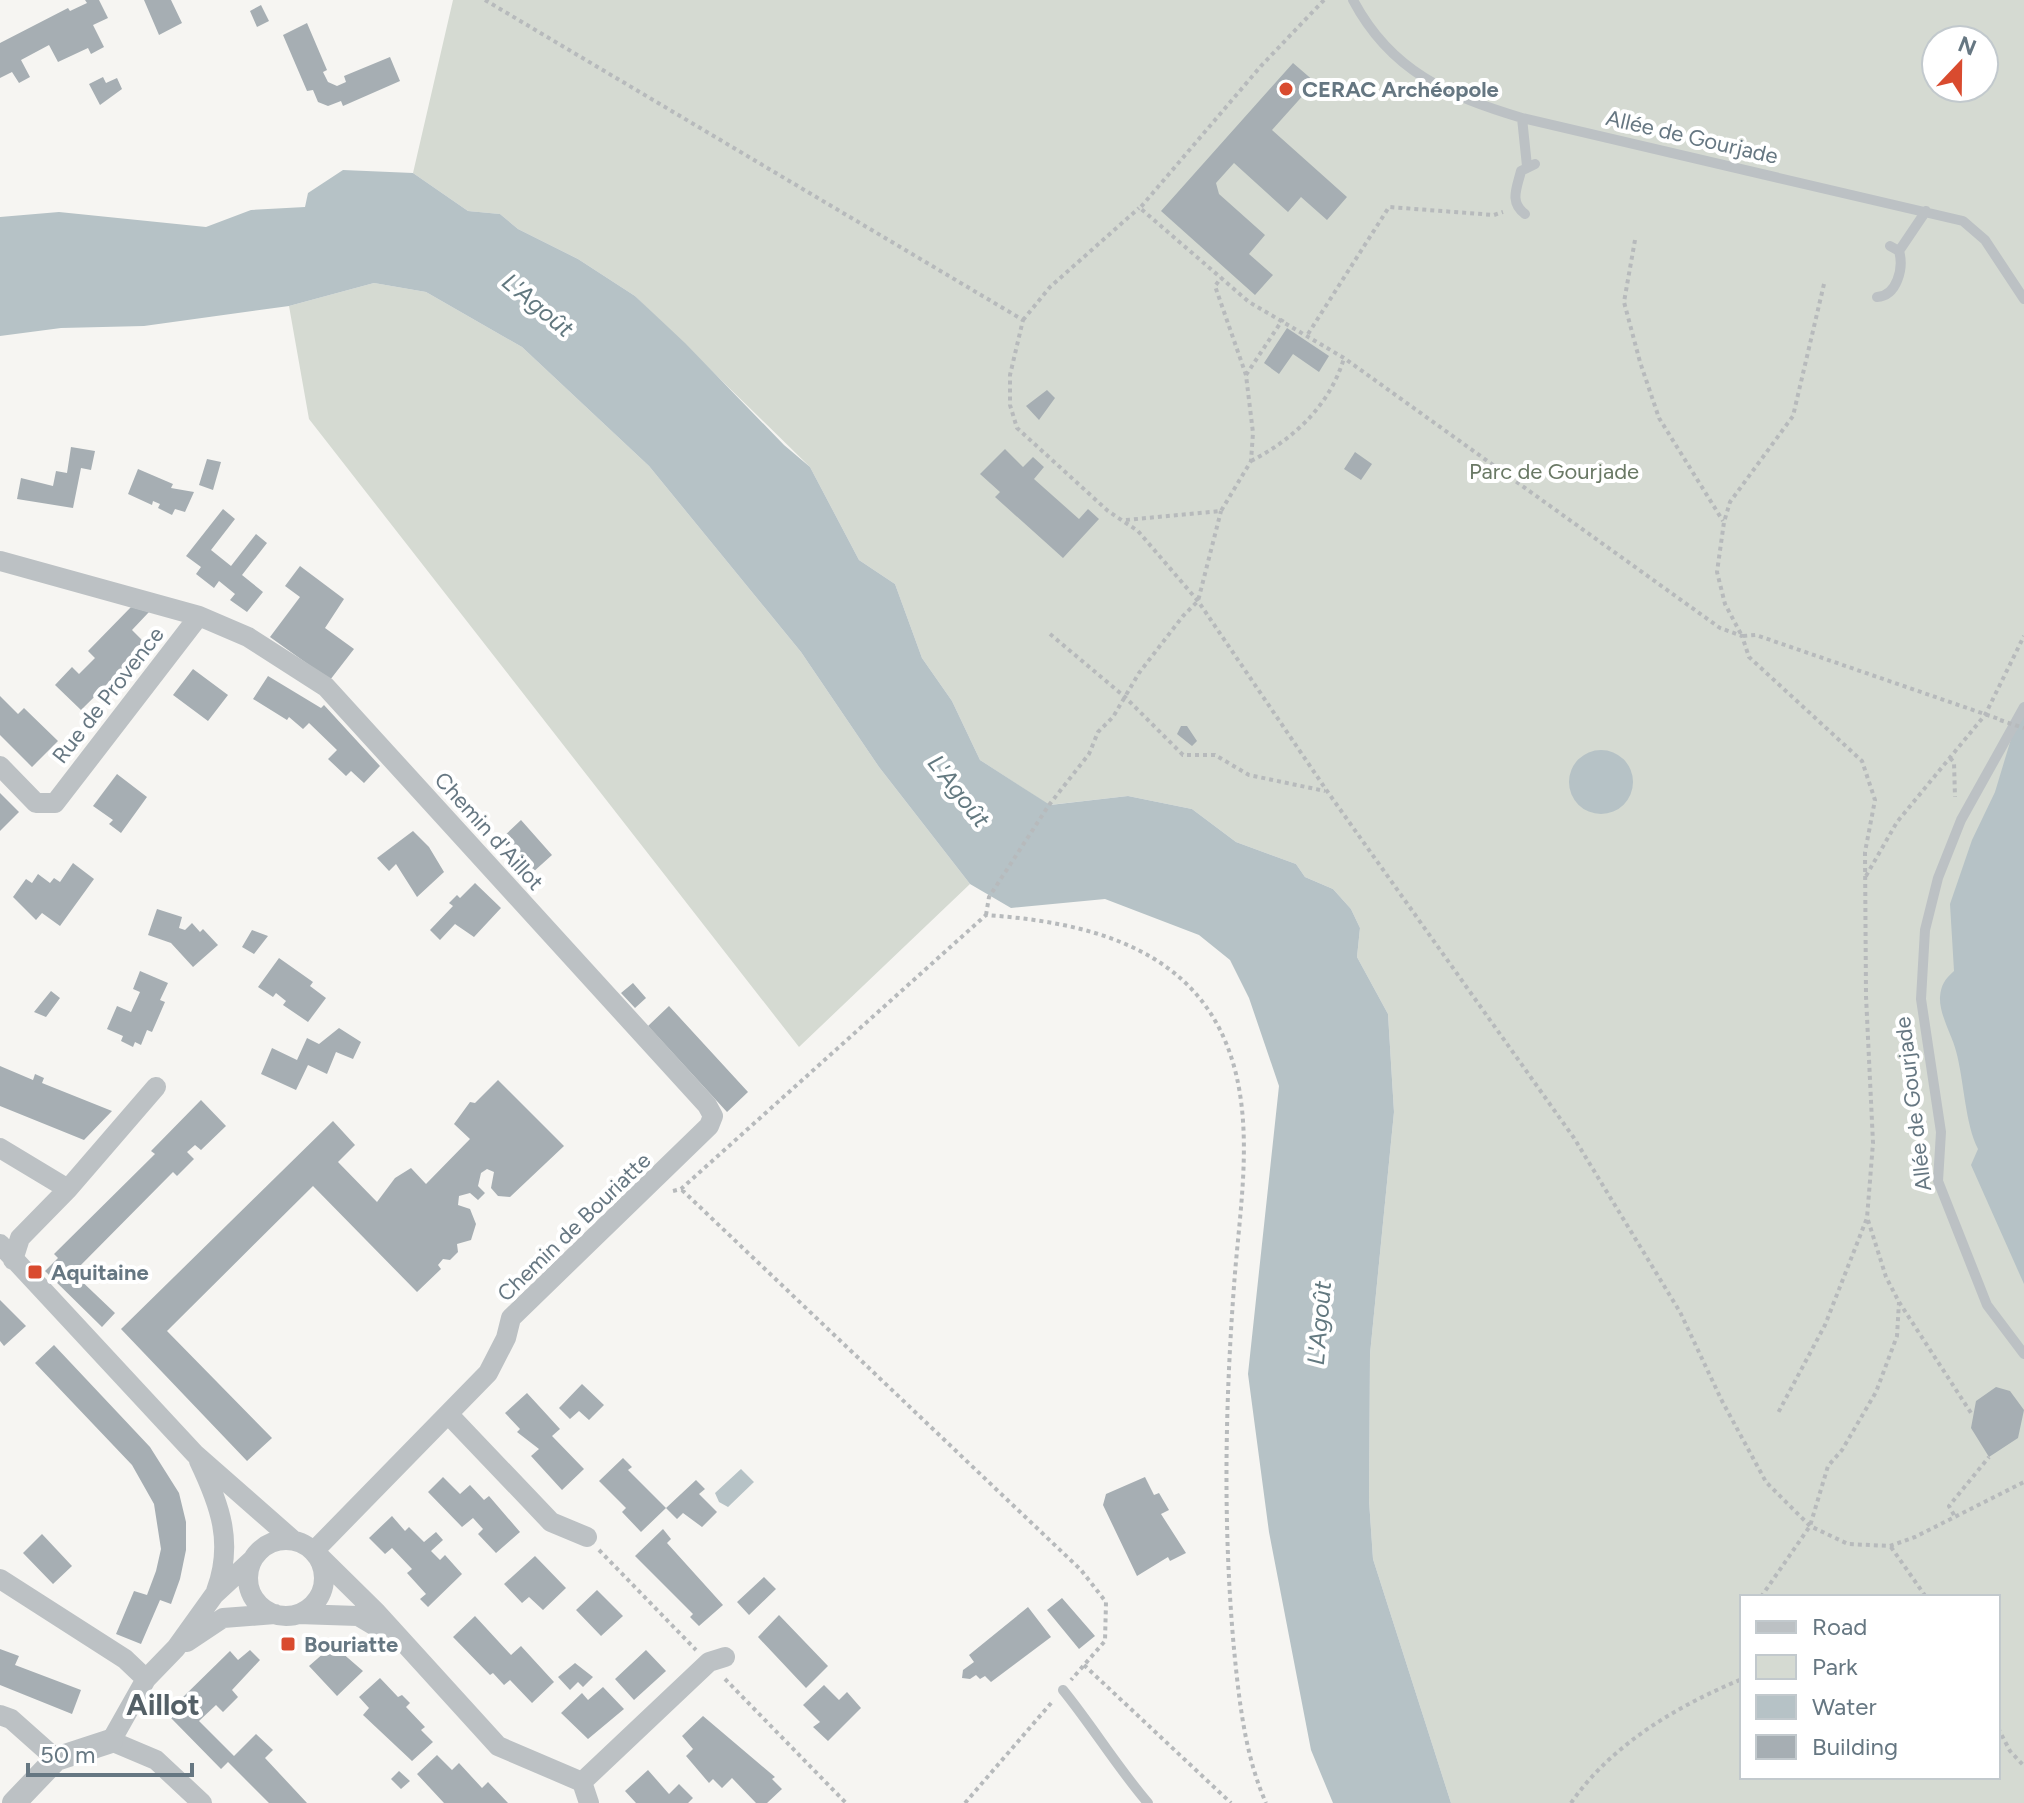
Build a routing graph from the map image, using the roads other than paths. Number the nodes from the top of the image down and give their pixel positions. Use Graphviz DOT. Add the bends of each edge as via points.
graph roads {
  1 [pos="1353,0"];
  2 [pos="1522,118"];
  3 [pos="1521,211"];
  4 [pos="1926,211"];
  5 [pos="1877,297"];
  6 [pos="2024,299"];
  7 [pos="0,561"];
  8 [pos="199,616"];
  9 [pos="2024,707"];
  10 [pos="0,766"];
  11 [pos="156,1087"];
  12 [pos="713,1116"];
  13 [pos="0,1150"];
  14 [pos="68,1189"];
  15 [pos="7,1252"];
  16 [pos="2024,1354"];
  17 [pos="450,1416"];
  18 [pos="195,1454"];
  19 [pos="587,1537"];
  20 [pos="294,1541"];
  21 [pos="314,1551"];
  22 [pos="253,1559"];
  23 [pos="231,1567"];
  24 [pos="0,1579"];
  25 [pos="252,1593"];
  26 [pos="275,1614"];
  27 [pos="298,1614"];
  28 [pos="399,1641"];
  29 [pos="176,1648"];
  30 [pos="725,1657"];
  31 [pos="146,1679"];
  32 [pos="1063,1690"];
  33 [pos="0,1715"];
  34 [pos="111,1741"];
  35 [pos="56,1759"];
  36 [pos="582,1782"];
  37 [pos="14,1803"];
  38 [pos="202,1803"];
  39 [pos="589,1803"];
  40 [pos="1148,1803"];
  1 -- 2 [label="lane, Allée de Gourjade" via="1382,44 1421,79 1469,102"];
  2 -- 3 [label="lane" via="1531,165 1521,171 1514,198"];
  2 -- 4 [label="lane, Allée de Gourjade"];
  4 -- 5 [label="lane" via="1895,249 1902,261 1894,290"];
  4 -- 6 [label="lane, Allée de Gourjade" via="1963,221 1985,240"];
  7 -- 8 [label="street, Chemin d'Aillot"];
  8 -- 10 [label="street, Rue de Provence" via="55,803 36,803"];
  8 -- 12 [label="street, Chemin d'Aillot" via="248,637 326,687"];
  9 -- 16 [label="lane, Allée de Gourjade" via="1961,820 1933,894 1921,974 1926,1052 1941,1132 1938,1181 1987,1305"];
  11 -- 14 [label="street"];
  12 -- 17 [label="street, Chemin de Bouriatte" via="709,1126 511,1318 488,1373"];
  13 -- 14 [label="street"];
  14 -- 15 [label="street"];
  15 -- 18 [label="street"];
  17 -- 19 [label="street" via="551,1522"];
  17 -- 21 [label="street, Chemin de Bouriatte"];
  18 -- 20 [label="street"];
  18 -- 23 [label="street" via="220,1511"];
  20 -- 21 [label="street"];
  20 -- 22 [label="street" via="271,1543"];
  21 -- 27 [label="street" via="322,1565 323,1589 312,1606"];
  21 -- 28 [label="street"];
  22 -- 23 [label="street"];
  22 -- 25 [label="street"];
  23 -- 25 [label="street"];
  23 -- 29 [label="street"];
  24 -- 31 [label="street" via="125,1659"];
  25 -- 26 [label="street"];
  26 -- 27 [label="street"];
  26 -- 29 [label="street" via="223,1618"];
  27 -- 28 [label="street" via="358,1616"];
  28 -- 36 [label="street" via="498,1746"];
  29 -- 31 [label="street"];
  30 -- 36 [label="street" via="709,1662"];
  31 -- 34 [label="street"];
  32 -- 40 [label="lane"];
  33 -- 35 [label="street"];
  34 -- 35 [label="street"];
  34 -- 38 [label="street" via="156,1760"];
  35 -- 37 [label="street"];
  36 -- 39 [label="street"];
}
